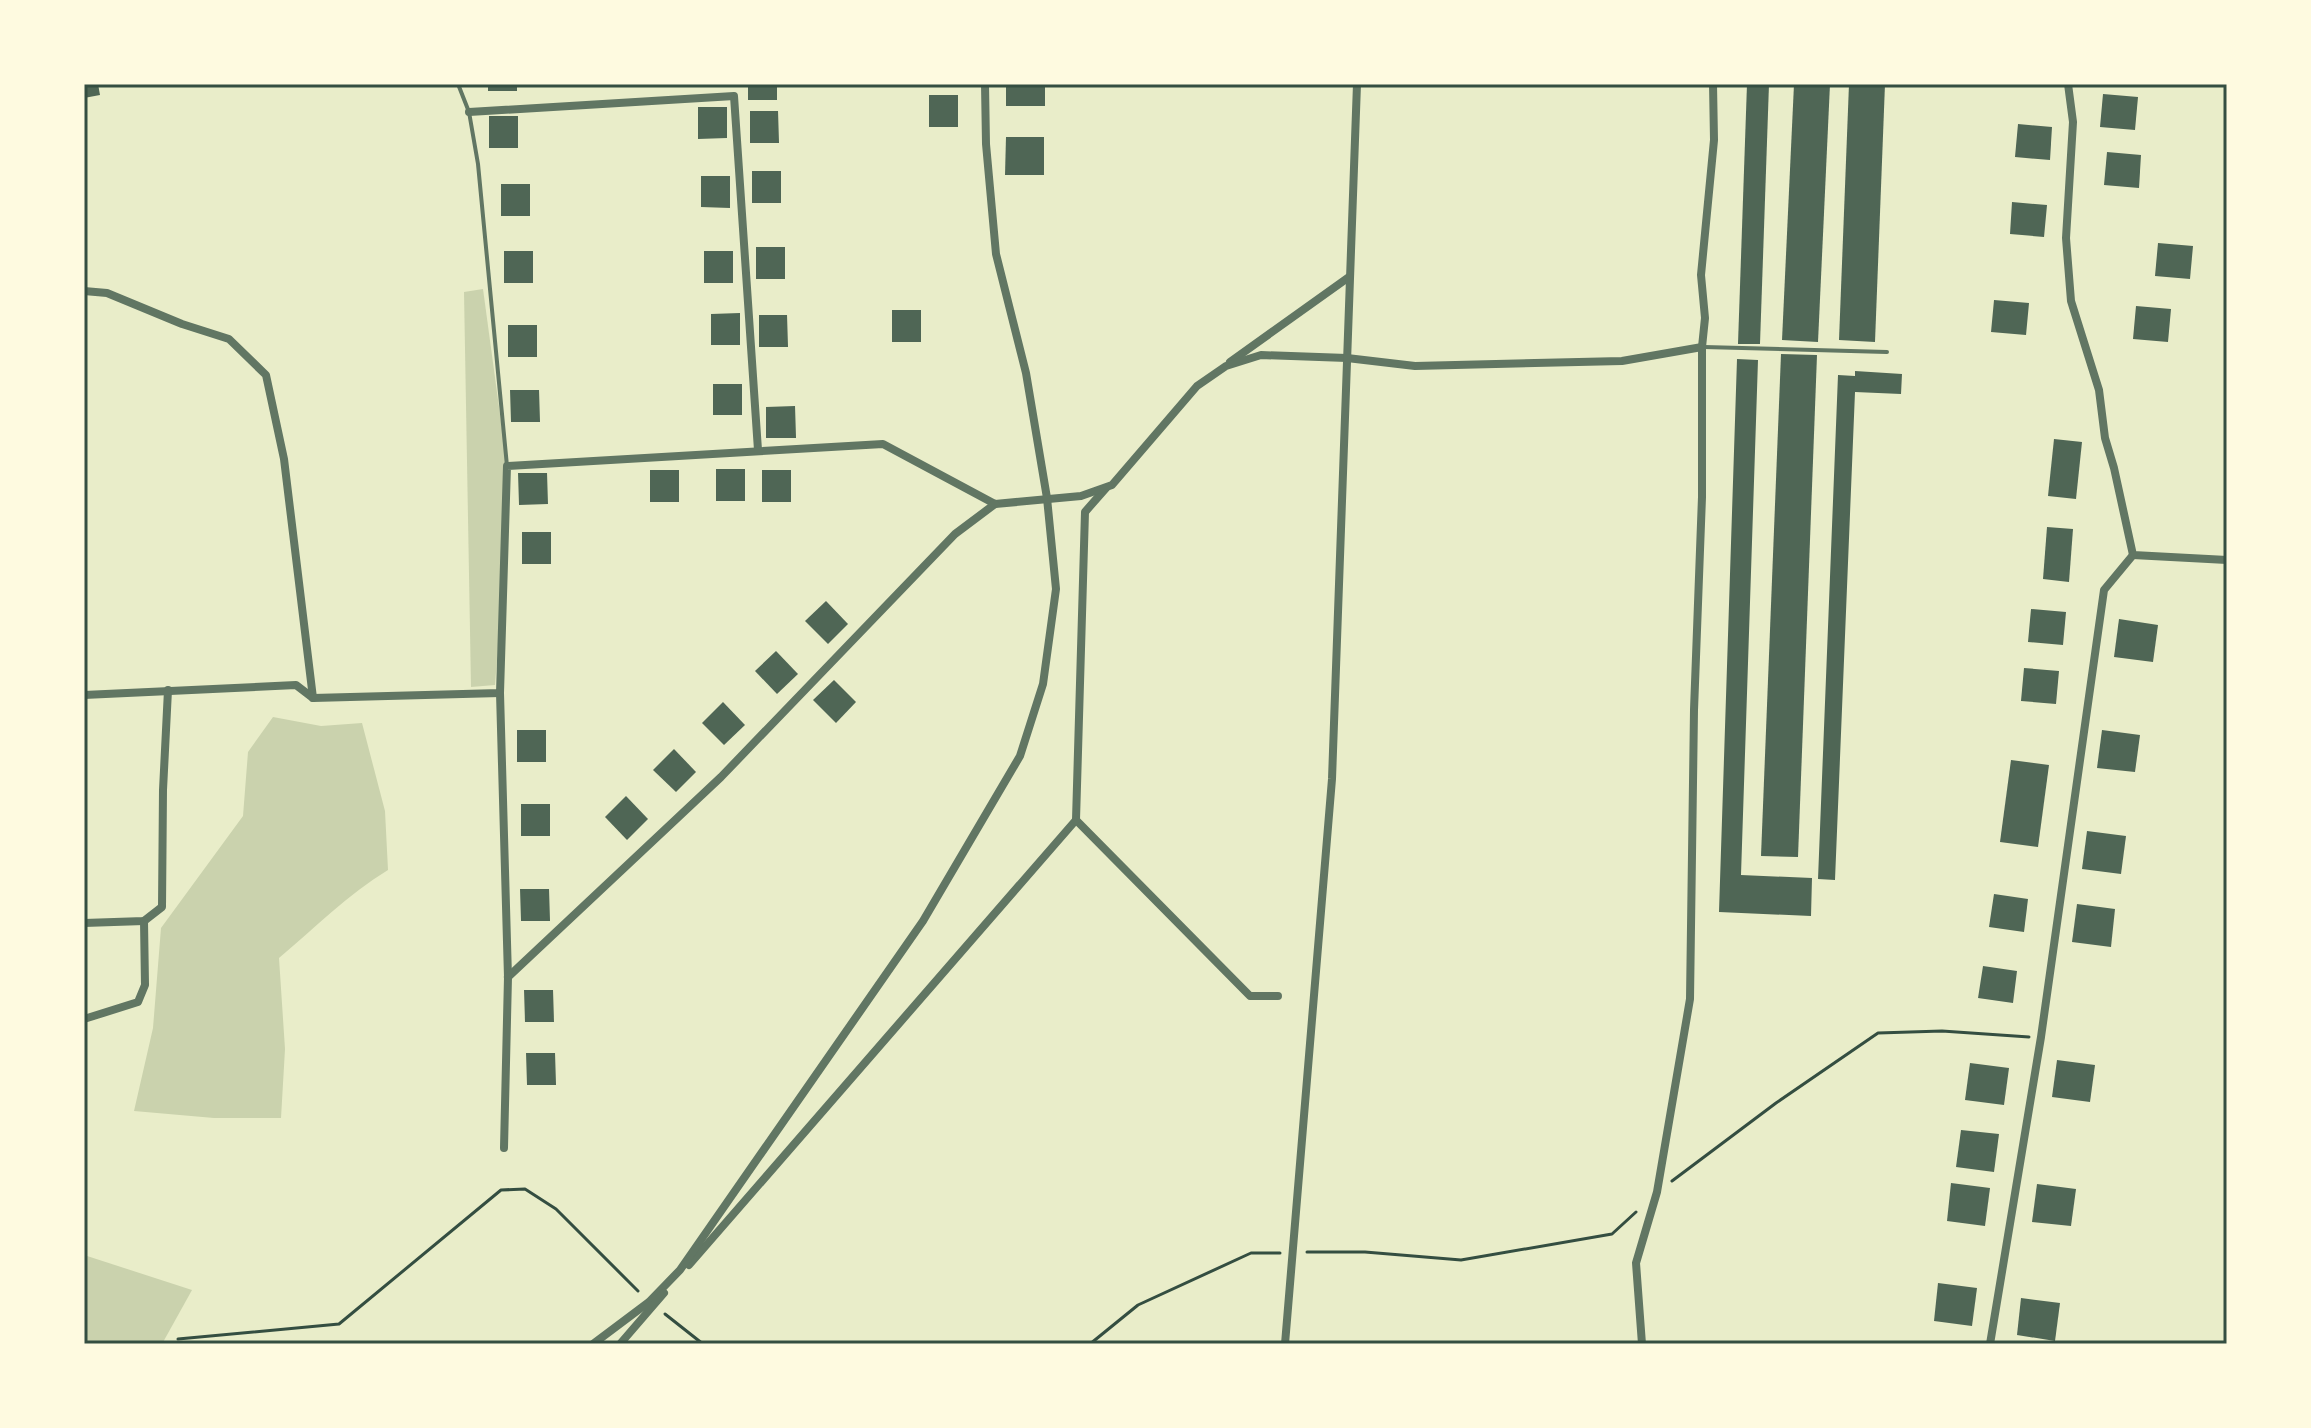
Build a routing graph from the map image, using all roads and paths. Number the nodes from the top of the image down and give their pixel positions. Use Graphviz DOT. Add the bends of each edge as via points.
graph roads {
  1 [pos="458,84"];
  2 [pos="985,84"];
  3 [pos="1357,84"];
  4 [pos="1713,84"];
  5 [pos="2068,84"];
  6 [pos="469,112"];
  7 [pos="1349,277"];
  8 [pos="84,291"];
  9 [pos="1702,347"];
  10 [pos="1887,352"];
  11 [pos="1347,358"];
  12 [pos="1197,386"];
  13 [pos="758,450"];
  14 [pos="507,466"];
  15 [pos="1047,498"];
  16 [pos="995,504"];
  17 [pos="2133,555"];
  18 [pos="2227,560"];
  19 [pos="168,690"];
  20 [pos="500,693"];
  21 [pos="84,695"];
  22 [pos="313,698"];
  23 [pos="1076,820"];
  24 [pos="144,921"];
  25 [pos="84,923"];
  26 [pos="508,977"];
  27 [pos="1278,996"];
  28 [pos="84,1019"];
  29 [pos="2041,1037"];
  30 [pos="504,1148"];
  31 [pos="1657,1192"];
  32 [pos="1293,1253"];
  33 [pos="649,1302"];
  34 [pos="178,1339"];
  35 [pos="593,1344"];
  36 [pos="620,1344"];
  37 [pos="703,1344"];
  38 [pos="1090,1344"];
  39 [pos="1285,1344"];
  40 [pos="1642,1344"];
  41 [pos="1990,1344"];
  1 -- 6 [label="lane"];
  2 -- 15 [label="street" via="996,254 1026,373"];
  3 -- 7 [label="street"];
  4 -- 9 [label="street" via="1714,140 1701,275"];
  5 -- 17 [label="street" via="2073,122 2066,238 2071,301 2099,390"];
  6 -- 13 [label="street" via="734,96"];
  6 -- 14 [label="lane"];
  7 -- 11 [label="street"];
  7 -- 12 [label="street"];
  8 -- 22 [label="street" via="107,293 229,339 266,375 284,459"];
  9 -- 10 [label="lane"];
  9 -- 11 [label="street" via="1622,361 1415,366"];
  9 -- 31 [label="street" via="1690,999"];
  11 -- 12 [label="street" via="1261,355 1226,366"];
  11 -- 32 [label="street" via="1332,779"];
  12 -- 15 [label="street" via="1112,485 1081,496"];
  12 -- 23 [label="street" via="1085,512"];
  13 -- 14 [label="street"];
  13 -- 16 [label="street" via="883,444"];
  14 -- 20 [label="street"];
  15 -- 16 [label="street"];
  15 -- 33 [label="street" via="1056,589 1043,684 1020,756 923,921 680,1270"];
  16 -- 26 [label="street" via="955,534 721,777"];
  17 -- 18 [label="street"];
  17 -- 29 [label="street" via="2104,590"];
  19 -- 21 [label="street"];
  19 -- 22 [label="street" via="296,685"];
  19 -- 24 [label="street" via="162,907"];
  20 -- 22 [label="street"];
  20 -- 26 [label="street"];
  23 -- 27 [label="street" via="1250,996"];
  23 -- 36 [label="street"];
  24 -- 25 [label="street"];
  24 -- 28 [label="street" via="145,985 138,1002"];
  26 -- 30 [label="street"];
  29 -- 31 [label="path" via="1878,1033"];
  29 -- 41 [label="street"];
  31 -- 32 [label="path" via="1612,1234 1461,1260"];
  31 -- 40 [label="street" via="1636,1263"];
  32 -- 38 [label="path" via="1251,1253 1138,1305"];
  32 -- 39 [label="street"];
  33 -- 34 [label="path" via="556,1209 525,1189 501,1190 339,1324"];
  33 -- 35 [label="street"];
  33 -- 37 [label="path"];
}
